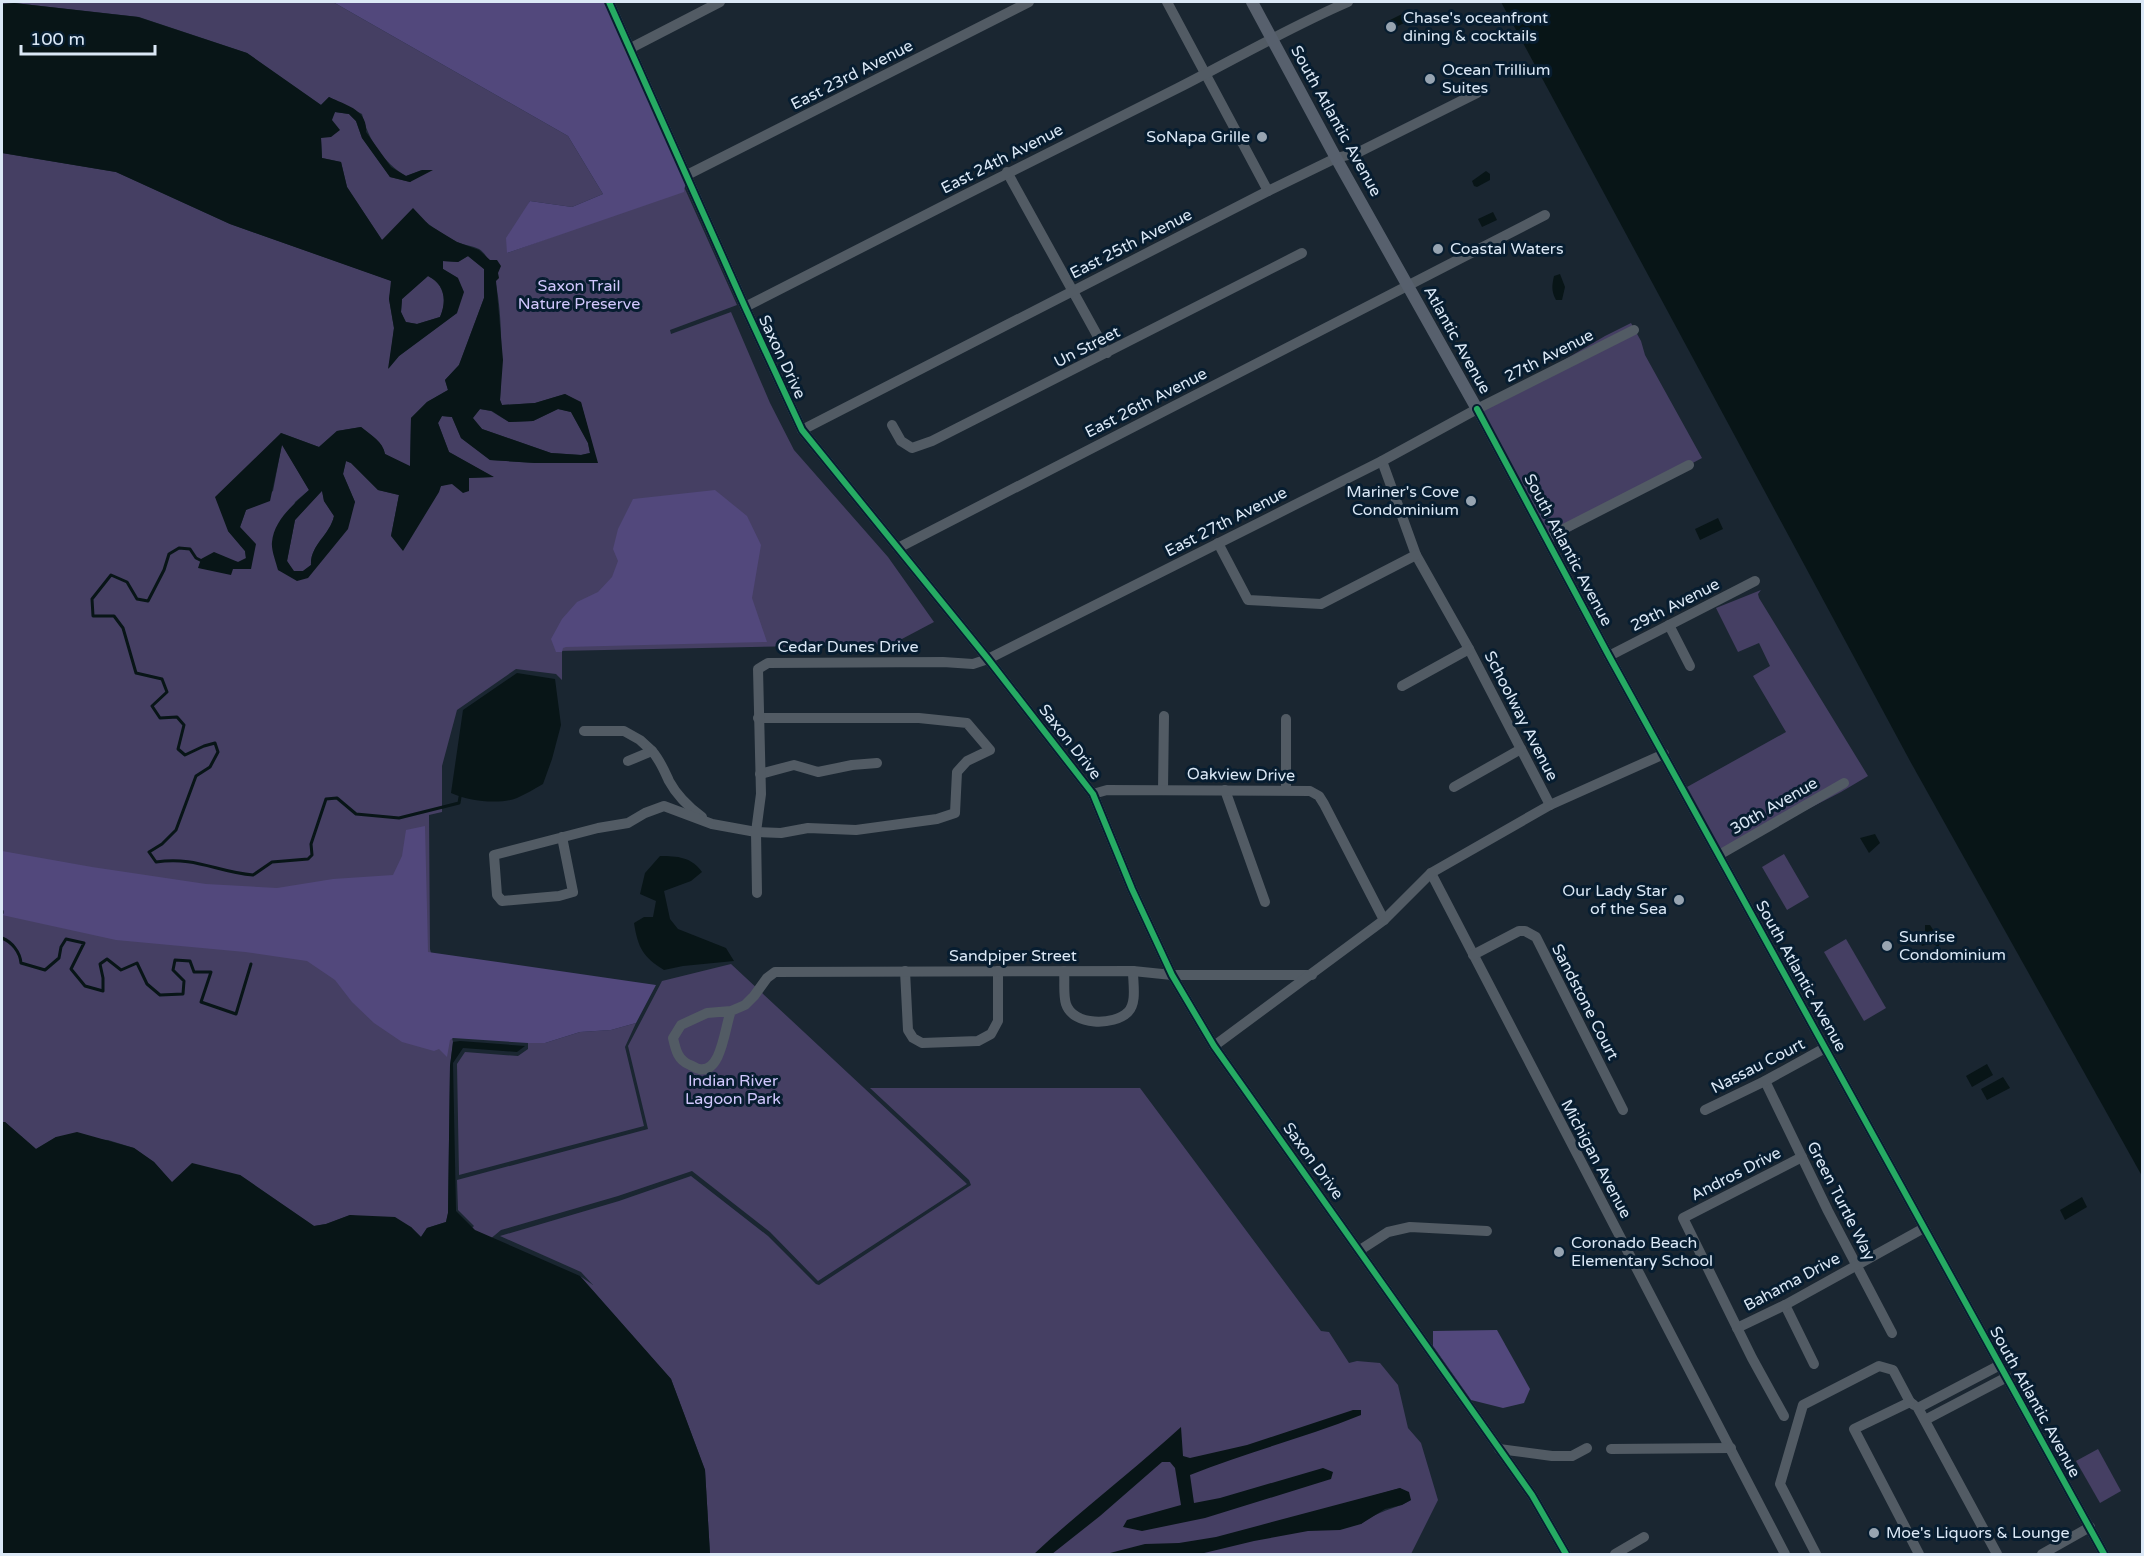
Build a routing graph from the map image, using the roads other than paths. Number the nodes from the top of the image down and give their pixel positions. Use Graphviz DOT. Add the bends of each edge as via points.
graph roads {
  1 [pos="609,2"];
  2 [pos="720,2"];
  3 [pos="1029,2"];
  4 [pos="1167,2"];
  5 [pos="1252,2"];
  6 [pos="1348,2"];
  7 [pos="1324,6"];
  8 [pos="1272,37"];
  9 [pos="629,49"];
  10 [pos="1205,74"];
  11 [pos="1477,93"];
  12 [pos="1336,158"];
  13 [pos="1007,172"];
  14 [pos="687,175"];
  15 [pos="1268,191"];
  16 [pos="1545,215"];
  17 [pos="1302,253"];
  18 [pos="1409,286"];
  19 [pos="1073,291"];
  20 [pos="745,307"];
  21 [pos="1634,330"];
  22 [pos="1107,353"];
  23 [pos="1477,409"];
  24 [pos="892,425"];
  25 [pos="802,430"];
  26 [pos="1382,461"];
  27 [pos="1689,465"];
  28 [pos="1546,538"];
  29 [pos="1218,543"];
  30 [pos="898,548"];
  31 [pos="1416,555"];
  32 [pos="1755,581"];
  33 [pos="1669,625"];
  34 [pos="1469,649"];
  35 [pos="1609,656"];
  36 [pos="988,659"];
  37 [pos="1690,666"];
  38 [pos="1402,686"];
  39 [pos="1164,716"];
  40 [pos="758,718"];
  41 [pos="1286,719"];
  42 [pos="584,731"];
  43 [pos="1521,749"];
  44 [pos="652,751"];
  45 [pos="1664,754"];
  46 [pos="628,760"];
  47 [pos="877,763"];
  48 [pos="760,774"];
  49 [pos="1844,783"];
  50 [pos="1454,787"];
  51 [pos="1163,790"];
  52 [pos="1225,790"];
  53 [pos="1286,790"];
  54 [pos="1094,794"];
  55 [pos="1550,805"];
  56 [pos="712,824"];
  57 [pos="756,832"];
  58 [pos="562,837"];
  59 [pos="1719,855"];
  60 [pos="1431,873"];
  61 [pos="756,893"];
  62 [pos="1265,902"];
  63 [pos="1384,921"];
  64 [pos="1473,955"];
  65 [pos="905,971"];
  66 [pos="998,971"];
  67 [pos="1064,971"];
  68 [pos="1133,971"];
  69 [pos="1172,975"];
  70 [pos="1312,975"];
  71 [pos="731,1011"];
  72 [pos="1214,1046"];
  73 [pos="1825,1048"];
  74 [pos="1765,1081"];
  75 [pos="1623,1110"];
  76 [pos="1705,1110"];
  77 [pos="1802,1157"];
  78 [pos="1924,1228"];
  79 [pos="1486,1231"];
  80 [pos="1360,1250"];
  81 [pos="1857,1265"];
  82 [pos="1785,1305"];
  83 [pos="1737,1328"];
  84 [pos="1892,1333"];
  85 [pos="1814,1364"];
  86 [pos="2000,1365"];
  87 [pos="2007,1377"];
  88 [pos="1914,1405"];
  89 [pos="1784,1416"];
  90 [pos="1925,1420"];
  91 [pos="1587,1448"];
  92 [pos="1731,1448"];
  93 [pos="1500,1449"];
  94 [pos="1611,1449"];
  95 [pos="2090,1527"];
  96 [pos="1644,1538"];
  97 [pos="1566,1554"];
  98 [pos="1615,1554"];
  99 [pos="1785,1554"];
  100 [pos="1816,1554"];
  101 [pos="1918,1554"];
  102 [pos="1997,1554"];
  103 [pos="2042,1554"];
  104 [pos="2104,1554"];
  1 -- 9 [label="street, Saxon Drive"];
  2 -- 9 [label="street"];
  3 -- 14 [label="street, East 23rd Avenue"];
  4 -- 10 [label="street"];
  5 -- 8 [label="main road, South Atlantic Avenue"];
  6 -- 7 [label="street, East 24th Avenue"];
  7 -- 8 [label="street, East 24th Avenue"];
  8 -- 10 [label="street, East 24th Avenue"];
  8 -- 12 [label="main road, South Atlantic Avenue"];
  9 -- 14 [label="street, Saxon Drive"];
  10 -- 13 [label="street, East 24th Avenue"];
  10 -- 15 [label="street"];
  11 -- 12 [label="street, East 25th Avenue" via="1357,153"];
  12 -- 15 [label="street, East 25th Avenue"];
  12 -- 18 [label="main road, South Atlantic Avenue"];
  13 -- 19 [label="street"];
  13 -- 20 [label="street, East 24th Avenue"];
  14 -- 20 [label="street, Saxon Drive"];
  15 -- 19 [label="street, East 25th Avenue"];
  16 -- 18 [label="street, East 26th Avenue"];
  17 -- 22 [label="street, Un Street"];
  18 -- 23 [label="main road, Atlantic Avenue"];
  18 -- 30 [label="street, East 26th Avenue"];
  19 -- 22 [label="street"];
  19 -- 25 [label="street, East 25th Avenue"];
  20 -- 25 [label="street, Saxon Drive"];
  21 -- 23 [label="street, 27th Avenue"];
  22 -- 24 [label="street, Un Street" via="912,448 901,441"];
  23 -- 26 [label="street, East 27th Avenue"];
  23 -- 28 [label="street, South Atlantic Avenue"];
  25 -- 30 [label="street, Saxon Drive"];
  26 -- 29 [label="street, East 27th Avenue"];
  26 -- 31 [label="street, Schoolway Avenue"];
  27 -- 28 [label="street"];
  28 -- 35 [label="street, South Atlantic Avenue"];
  29 -- 31 [label="street" via="1248,600 1321,604"];
  29 -- 36 [label="street, East 27th Avenue"];
  30 -- 36 [label="street, Saxon Drive"];
  31 -- 34 [label="street, Schoolway Avenue"];
  32 -- 33 [label="street, 29th Avenue"];
  33 -- 35 [label="street, 29th Avenue"];
  33 -- 37 [label="street"];
  34 -- 38 [label="street"];
  34 -- 43 [label="street, Schoolway Avenue"];
  35 -- 45 [label="street, South Atlantic Avenue"];
  36 -- 40 [label="street, Cedar Dunes Drive" via="973,664 768,663 758,669"];
  36 -- 54 [label="street, Saxon Drive"];
  39 -- 51 [label="street"];
  40 -- 48 [label="street, Cedar Dunes Drive"];
  40 -- 57 [label="street" via="919,718 967,723 990,750 968,761 957,772 955,813 938,819 856,830"];
  41 -- 53 [label="street"];
  42 -- 44 [label="street" via="624,731"];
  43 -- 50 [label="street"];
  43 -- 55 [label="street, Schoolway Avenue"];
  44 -- 46 [label="street"];
  44 -- 56 [label="street" via="670,783 693,810"];
  45 -- 55 [label="street"];
  45 -- 59 [label="street, South Atlantic Avenue"];
  47 -- 48 [label="street" via="818,772 794,765"];
  48 -- 57 [label="street, Cedar Dunes Drive"];
  49 -- 59 [label="street, 30th Avenue"];
  51 -- 52 [label="street, Oakview Drive"];
  51 -- 54 [label="street, Oakview Drive" via="1107,790"];
  52 -- 53 [label="street, Oakview Drive"];
  52 -- 62 [label="street"];
  53 -- 63 [label="street, Oakview Drive" via="1310,791 1324,804"];
  54 -- 69 [label="street, Saxon Drive"];
  55 -- 60 [label="street, Schoolway Avenue"];
  56 -- 57 [label="street"];
  56 -- 58 [label="street" via="664,806 628,823"];
  57 -- 61 [label="street, Cedar Dunes Drive"];
  58 -- 58 [label="street" via="494,855 497,895 502,901 573,891"];
  59 -- 73 [label="street, South Atlantic Avenue"];
  60 -- 63 [label="street, Schoolway Avenue"];
  60 -- 64 [label="street, Michigan Avenue"];
  63 -- 70 [label="street, Schoolway Avenue"];
  64 -- 75 [label="street, Sandstone Court" via="1519,931 1536,937"];
  64 -- 92 [label="street, Michigan Avenue"];
  65 -- 66 [label="street, Sandpiper Street"];
  65 -- 66 [label="street" via="908,1030 922,1043 978,1041 991,1034 998,1021"];
  65 -- 71 [label="street, Sandpiper Street" via="775,972 745,1005"];
  66 -- 67 [label="street, Sandpiper Street"];
  67 -- 68 [label="street, Sandpiper Street"];
  67 -- 68 [label="street" via="1066,1004 1071,1013 1085,1022 1116,1020 1128,1012 1133,1003"];
  68 -- 69 [label="street, Sandpiper Street"];
  69 -- 70 [label="street, Sandpiper Street"];
  69 -- 72 [label="street, Saxon Drive"];
  70 -- 72 [label="street, Schoolway Avenue"];
  71 -- 71 [label="street, Sandpiper Street" via="717,1061 700,1069 682,1063 673,1038 681,1025 721,1010"];
  72 -- 80 [label="street, Saxon Drive"];
  73 -- 74 [label="street, Nassau Court"];
  73 -- 78 [label="street, South Atlantic Avenue"];
  74 -- 76 [label="street, Nassau Court"];
  74 -- 77 [label="street, Green Turtle Way"];
  77 -- 81 [label="street, Green Turtle Way"];
  77 -- 83 [label="street, Andros Drive" via="1683,1218"];
  78 -- 81 [label="street, Bahama Drive"];
  78 -- 86 [label="street, South Atlantic Avenue"];
  79 -- 80 [label="street" via="1410,1227 1388,1232"];
  80 -- 93 [label="street, Saxon Drive"];
  81 -- 82 [label="street, Bahama Drive"];
  81 -- 84 [label="street, Green Turtle Way"];
  82 -- 83 [label="street, Bahama Drive"];
  82 -- 85 [label="street"];
  83 -- 89 [label="street"];
  86 -- 87 [label="street, South Atlantic Avenue"];
  86 -- 88 [label="street"];
  87 -- 90 [label="street"];
  87 -- 95 [label="street, South Atlantic Avenue"];
  88 -- 90 [label="street"];
  88 -- 100 [label="street" via="1893,1370 1879,1366 1803,1405 1780,1484"];
  88 -- 101 [label="street" via="1854,1429"];
  90 -- 102 [label="street"];
  91 -- 93 [label="street" via="1572,1456"];
  92 -- 94 [label="street"];
  92 -- 99 [label="street, Michigan Avenue"];
  93 -- 97 [label="street, Saxon Drive"];
  95 -- 103 [label="street"];
  95 -- 104 [label="street, South Atlantic Avenue"];
  96 -- 98 [label="street"];
}
